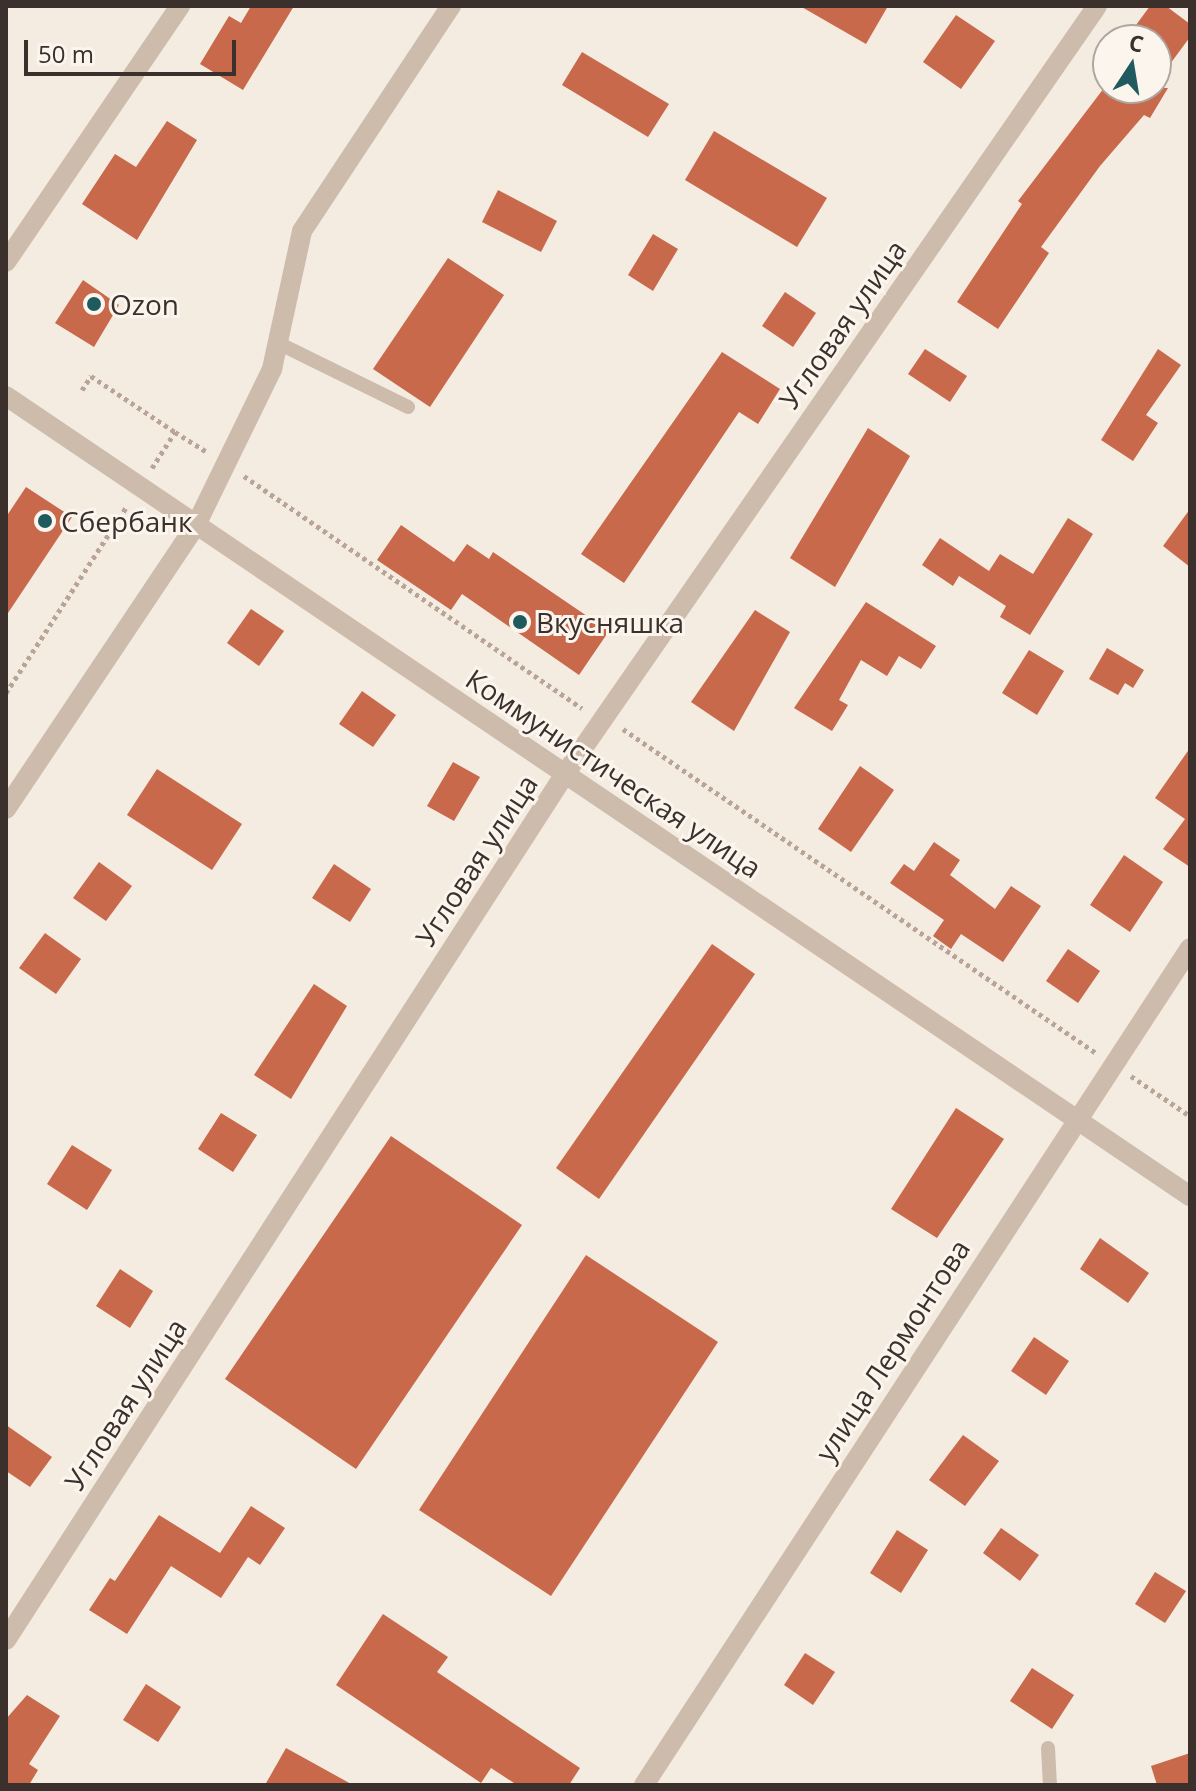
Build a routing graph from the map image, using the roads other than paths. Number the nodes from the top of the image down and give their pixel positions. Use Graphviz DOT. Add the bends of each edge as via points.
graph roads {
  1 [pos="180,6"];
  2 [pos="451,6"];
  3 [pos="1097,6"];
  4 [pos="6,262"];
  5 [pos="278,343"];
  6 [pos="6,396"];
  7 [pos="408,407"];
  8 [pos="196,525"];
  9 [pos="565,774"];
  10 [pos="6,809"];
  11 [pos="1190,948"];
  12 [pos="1075,1119"];
  13 [pos="1190,1196"];
  14 [pos="6,1640"];
  15 [pos="1048,1748"];
  16 [pos="644,1785"];
  17 [pos="1050,1785"];
  1 -- 4 [label="street"];
  2 -- 5 [label="street" via="302,231"];
  3 -- 9 [label="street, Угловая улица"];
  5 -- 7 [label="lane"];
  5 -- 8 [label="street" via="272,369"];
  6 -- 8 [label="street, Коммунистическая улица"];
  8 -- 9 [label="street, Коммунистическая улица"];
  8 -- 10 [label="street"];
  9 -- 12 [label="street, Коммунистическая улица"];
  9 -- 14 [label="street, Угловая улица"];
  11 -- 12 [label="street, улица Лермонтова"];
  12 -- 13 [label="street, Коммунистическая улица"];
  12 -- 16 [label="street, улица Лермонтова"];
  15 -- 17 [label="lane"];
}
